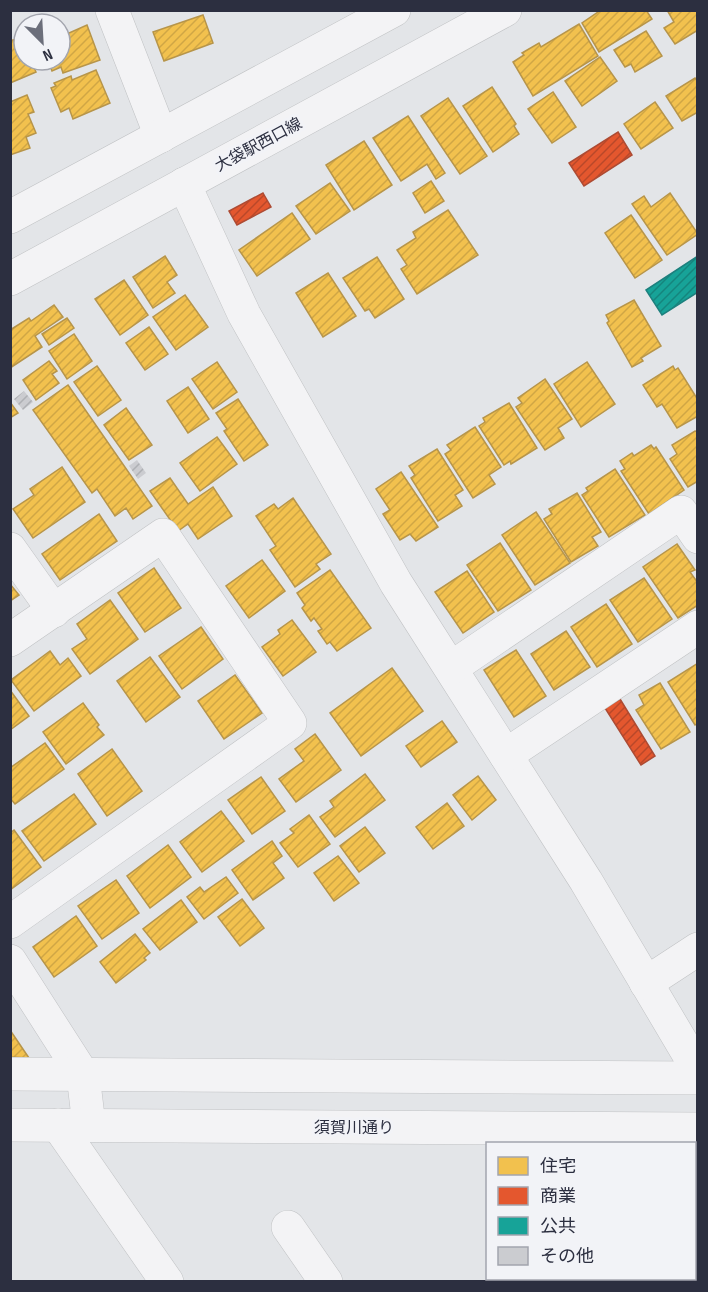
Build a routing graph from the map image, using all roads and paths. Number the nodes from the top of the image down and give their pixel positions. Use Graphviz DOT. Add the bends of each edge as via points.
graph roads {
  1 [pos="112,10"];
  2 [pos="394,10"];
  3 [pos="505,10"];
  4 [pos="161,136"];
  5 [pos="184,184"];
  6 [pos="10,216"];
  7 [pos="10,279"];
  8 [pos="698,537"];
  9 [pos="10,549"];
  10 [pos="54,611"];
  11 [pos="698,627"];
  12 [pos="10,640"];
  13 [pos="451,668"];
  14 [pos="506,755"];
  15 [pos="10,922"];
  16 [pos="698,949"];
  17 [pos="10,961"];
  18 [pos="646,982"];
  19 [pos="698,1070"];
  20 [pos="10,1074"];
  21 [pos="83,1075"];
  22 [pos="698,1077"];
  23 [pos="10,1125"];
  24 [pos="73,1125"];
  25 [pos="698,1129"];
  26 [pos="288,1227"];
  27 [pos="167,1281"];
  28 [pos="326,1281"];
  1 -- 4 [label="street"];
  2 -- 4 [label="street"];
  3 -- 5 [label="street, 大袋駅西口線"];
  4 -- 6 [label="street"];
  5 -- 7 [label="street, 大袋駅西口線"];
  5 -- 13 [label="street" via="244,314 396,583"];
  8 -- 13 [label="street" via="681,512"];
  9 -- 10 [label="street"];
  10 -- 12 [label="street"];
  10 -- 15 [label="street" via="163,535 290,723"];
  11 -- 14 [label="street"];
  13 -- 14 [label="street"];
  14 -- 18 [label="street"];
  16 -- 18 [label="street"];
  17 -- 21 [label="street"];
  18 -- 19 [label="street"];
  20 -- 21 [label="street"];
  21 -- 22 [label="street"];
  21 -- 24 [label="street"];
  23 -- 24 [label="street, 須賀川通り"];
  24 -- 25 [label="street, 須賀川通り"];
  24 -- 27 [label="street"];
  26 -- 28 [label="street"];
}
